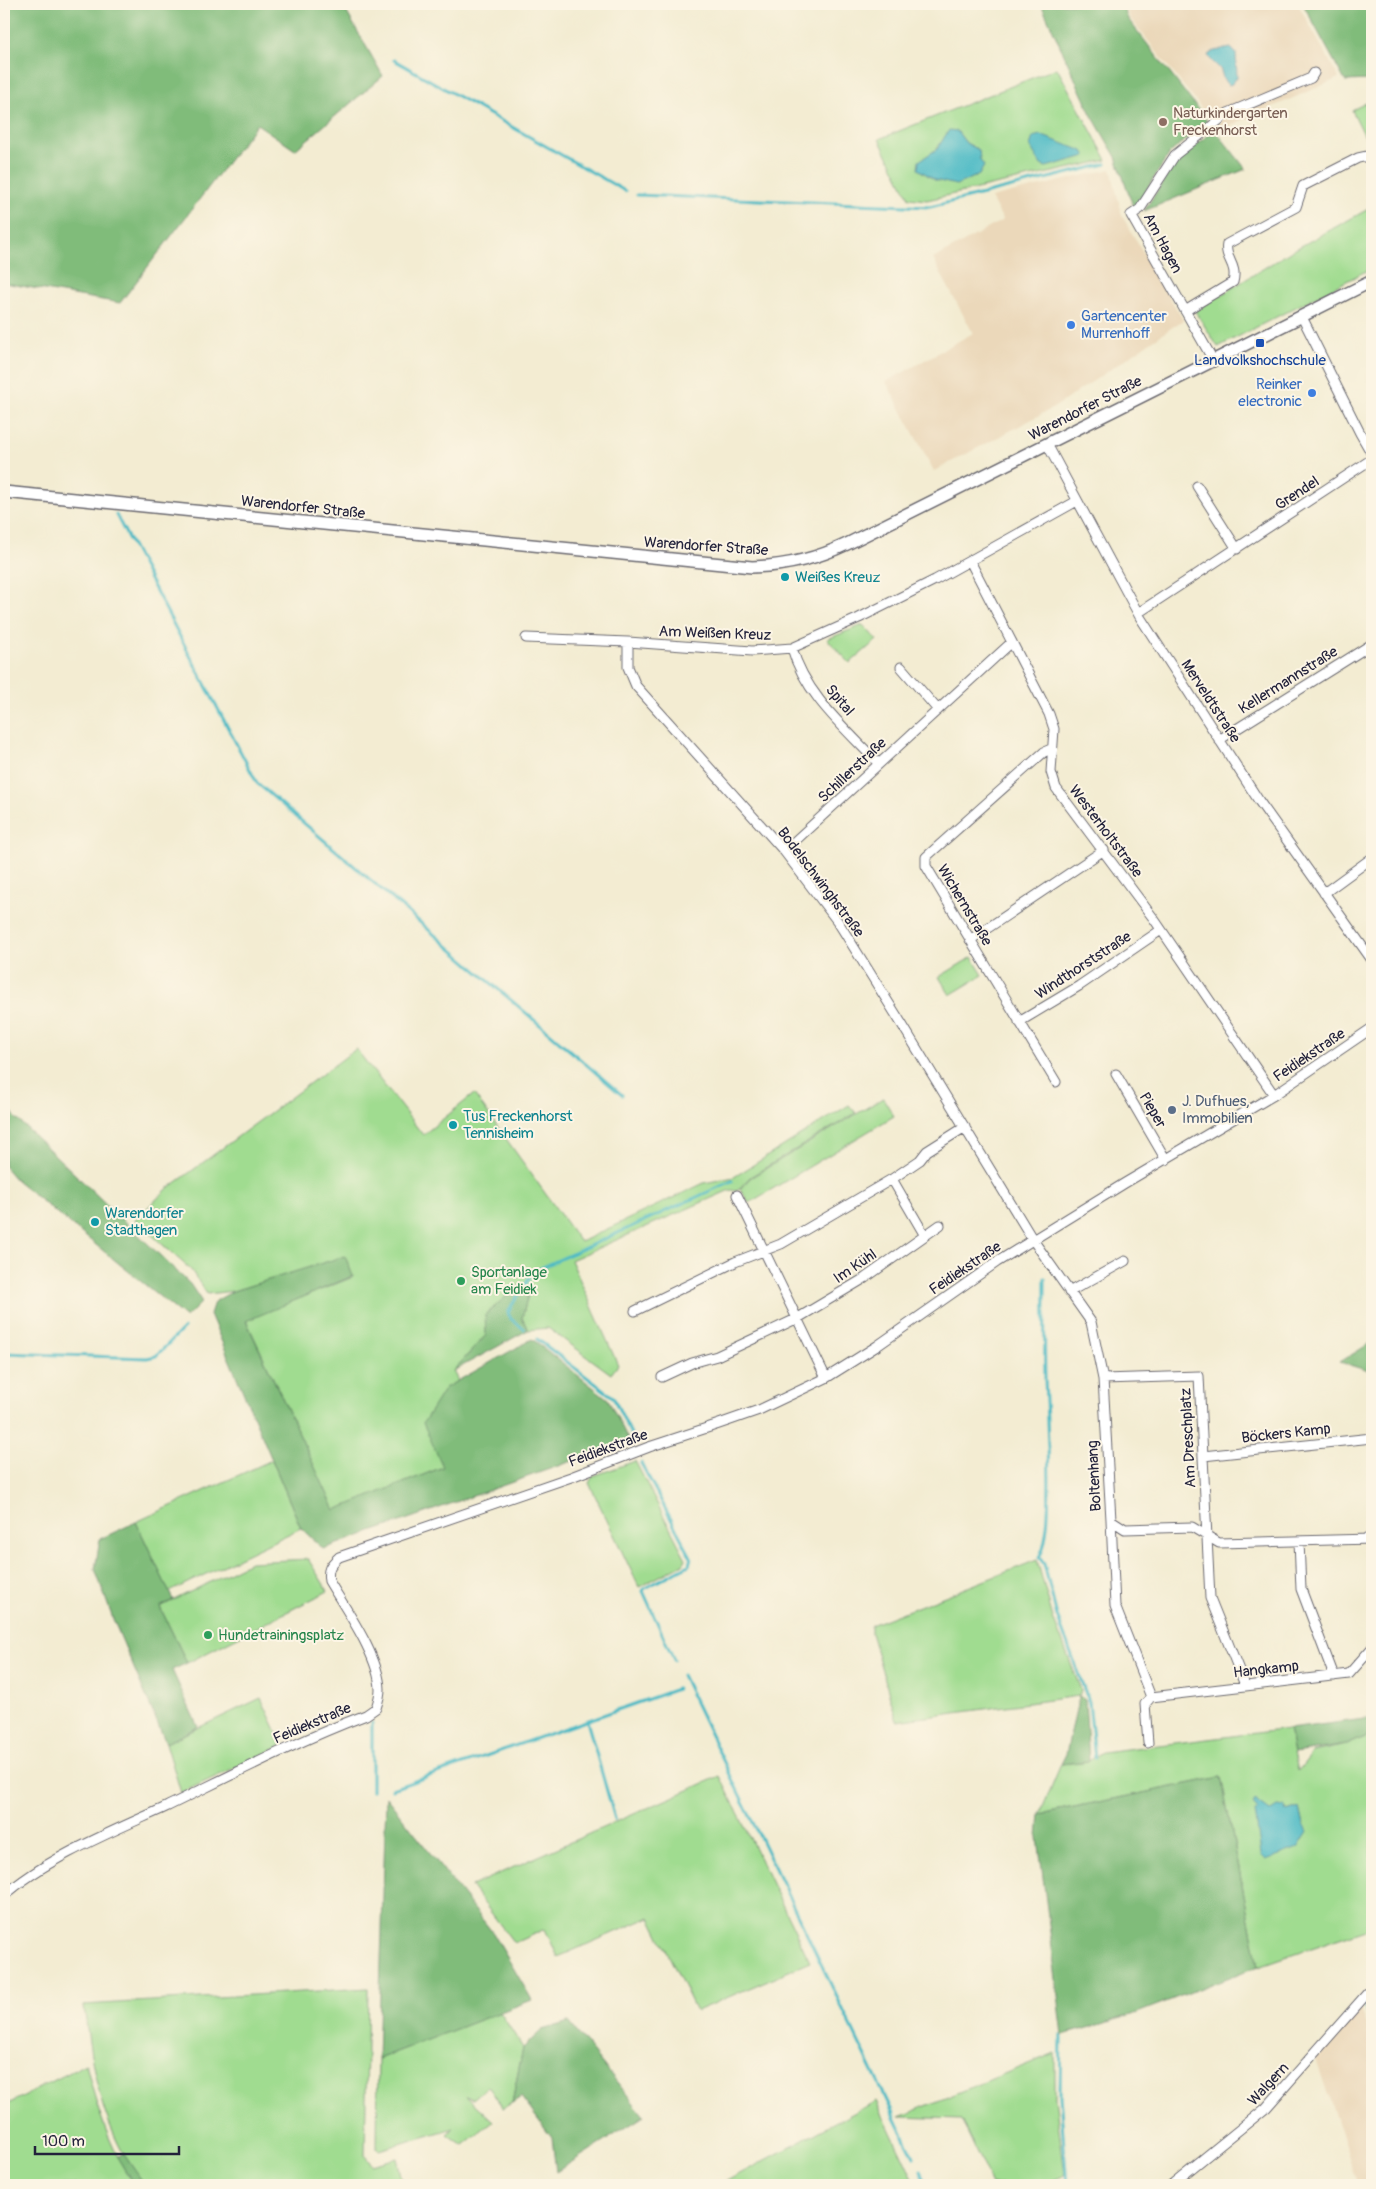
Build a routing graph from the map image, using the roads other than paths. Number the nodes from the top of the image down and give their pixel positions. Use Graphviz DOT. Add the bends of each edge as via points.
graph roads {
  1 [pos="1314,73"];
  2 [pos="1372,155"];
  3 [pos="1372,281"];
  4 [pos="1185,311"];
  5 [pos="1302,317"];
  6 [pos="1213,360"];
  7 [pos="1046,444"];
  8 [pos="1372,454"];
  9 [pos="1372,459"];
  10 [pos="1197,486"];
  11 [pos="4,492"];
  12 [pos="1077,501"];
  13 [pos="1237,549"];
  14 [pos="970,561"];
  15 [pos="1138,613"];
  16 [pos="526,638"];
  17 [pos="628,642"];
  18 [pos="1012,642"];
  19 [pos="1372,644"];
  20 [pos="792,648"];
  21 [pos="901,668"];
  22 [pos="938,710"];
  23 [pos="1219,740"];
  24 [pos="1051,749"];
  25 [pos="879,764"];
  26 [pos="1104,850"];
  27 [pos="784,851"];
  28 [pos="1372,858"];
  29 [pos="1324,893"];
  30 [pos="1161,930"];
  31 [pos="970,940"];
  32 [pos="1372,960"];
  33 [pos="1019,1022"];
  34 [pos="1372,1028"];
  35 [pos="1116,1074"];
  36 [pos="1056,1082"];
  37 [pos="1274,1095"];
  38 [pos="965,1127"];
  39 [pos="1166,1160"];
  40 [pos="892,1179"];
  41 [pos="737,1196"];
  42 [pos="940,1225"];
  43 [pos="924,1234"];
  44 [pos="1033,1240"];
  45 [pos="765,1250"];
  46 [pos="1125,1261"];
  47 [pos="1069,1292"];
  48 [pos="635,1311"];
  49 [pos="798,1318"];
  50 [pos="662,1377"];
  51 [pos="826,1378"];
  52 [pos="1103,1379"];
  53 [pos="1372,1438"];
  54 [pos="1203,1456"];
  55 [pos="1111,1520"];
  56 [pos="1206,1535"];
  57 [pos="1372,1539"];
  58 [pos="1299,1541"];
  59 [pos="1372,1648"];
  60 [pos="1334,1676"];
  61 [pos="1244,1685"];
  62 [pos="1151,1697"];
  63 [pos="1148,1743"];
  64 [pos="4,1896"];
  65 [pos="1372,1988"];
  66 [pos="1172,2185"];
  1 -- 4 [label="street, Am Hagen" via="1311,78 1228,113 1175,155 1140,209 1131,215"];
  2 -- 4 [label="street" via="1358,158 1303,186 1296,207 1227,244 1226,250 1236,272 1233,282"];
  3 -- 5 [label="main road, Warendorfer Straße"];
  4 -- 6 [label="street, Am Hagen"];
  5 -- 6 [label="main road, Warendorfer Straße"];
  5 -- 8 [label="street"];
  6 -- 7 [label="main road, Warendorfer Straße"];
  7 -- 11 [label="main road, Warendorfer Straße" via="829,552 804,562 779,566 752,567"];
  7 -- 12 [label="street, Merveldtstraße"];
  9 -- 13 [label="street, Grendel"];
  10 -- 13 [label="street"];
  12 -- 14 [label="street, Am Weißen Kreuz"];
  12 -- 15 [label="street, Merveldtstraße"];
  13 -- 15 [label="street, Grendel"];
  14 -- 18 [label="street, Westerholtstraße"];
  14 -- 20 [label="street, Am Weißen Kreuz"];
  15 -- 23 [label="street, Merveldtstraße"];
  16 -- 17 [label="street, Am Weißen Kreuz"];
  17 -- 20 [label="street, Am Weißen Kreuz" via="752,651"];
  17 -- 27 [label="street, Bodelschwinghstraße" via="628,667 636,686"];
  18 -- 22 [label="street, Schillerstraße"];
  18 -- 24 [label="street, Westerholtstraße" via="1049,714 1054,728"];
  19 -- 23 [label="street, Kellermannstraße"];
  20 -- 25 [label="street, Spital" via="798,668 825,706"];
  21 -- 22 [label="street"];
  22 -- 25 [label="street, Schillerstraße"];
  23 -- 29 [label="street, Merveldtstraße"];
  24 -- 26 [label="street, Westerholtstraße" via="1051,772 1056,788"];
  24 -- 31 [label="street, Wichernstraße" via="926,858 926,866"];
  25 -- 27 [label="street, Schillerstraße"];
  26 -- 30 [label="street, Westerholtstraße"];
  26 -- 31 [label="street"];
  27 -- 38 [label="street, Bodelschwinghstraße" via="838,922"];
  28 -- 29 [label="street"];
  29 -- 32 [label="street, Merveldtstraße"];
  30 -- 33 [label="street, Windthorststraße"];
  30 -- 37 [label="street, Westerholtstraße"];
  31 -- 33 [label="street, Wichernstraße"];
  33 -- 36 [label="street, Wichernstraße"];
  34 -- 37 [label="street, Feidiekstraße"];
  35 -- 39 [label="street, Pieper"];
  37 -- 39 [label="street, Feidiekstraße"];
  38 -- 40 [label="street"];
  38 -- 44 [label="street, Bodelschwinghstraße"];
  39 -- 44 [label="street, Feidiekstraße"];
  40 -- 43 [label="street"];
  40 -- 45 [label="street"];
  41 -- 45 [label="street"];
  42 -- 43 [label="street, Im Kühl"];
  43 -- 49 [label="street, Im Kühl" via="865,1278"];
  44 -- 47 [label="street, Boltenhang"];
  44 -- 51 [label="street, Feidiekstraße"];
  45 -- 48 [label="street"];
  45 -- 49 [label="street"];
  46 -- 47 [label="street"];
  47 -- 52 [label="street, Boltenhang" via="1091,1322"];
  49 -- 50 [label="street, Im Kühl" via="717,1356"];
  49 -- 51 [label="street"];
  51 -- 64 [label="street, Feidiekstraße" via="759,1410 338,1557 330,1564 329,1581 371,1655 379,1676 376,1708 85,1845 40,1870"];
  52 -- 54 [label="street, Am Dreschplatz" via="1199,1376"];
  52 -- 55 [label="street, Boltenhang"];
  53 -- 54 [label="street, Böckers Kamp"];
  54 -- 56 [label="street, Am Dreschplatz"];
  55 -- 56 [label="street, Boltenhang" via="1125,1528 1192,1528"];
  55 -- 62 [label="street" via="1115,1606"];
  56 -- 58 [label="street, Boltenhang" via="1219,1543"];
  56 -- 61 [label="street, Am Dreschplatz" via="1210,1598"];
  57 -- 58 [label="street, Boltenhang"];
  58 -- 60 [label="street" via="1301,1589"];
  59 -- 60 [label="street, Hangkamp" via="1351,1672"];
  60 -- 61 [label="street, Hangkamp"];
  61 -- 62 [label="street, Hangkamp"];
  62 -- 63 [label="street" via="1145,1704"];
  65 -- 66 [label="street, Walgern" via="1266,2108"];
}
